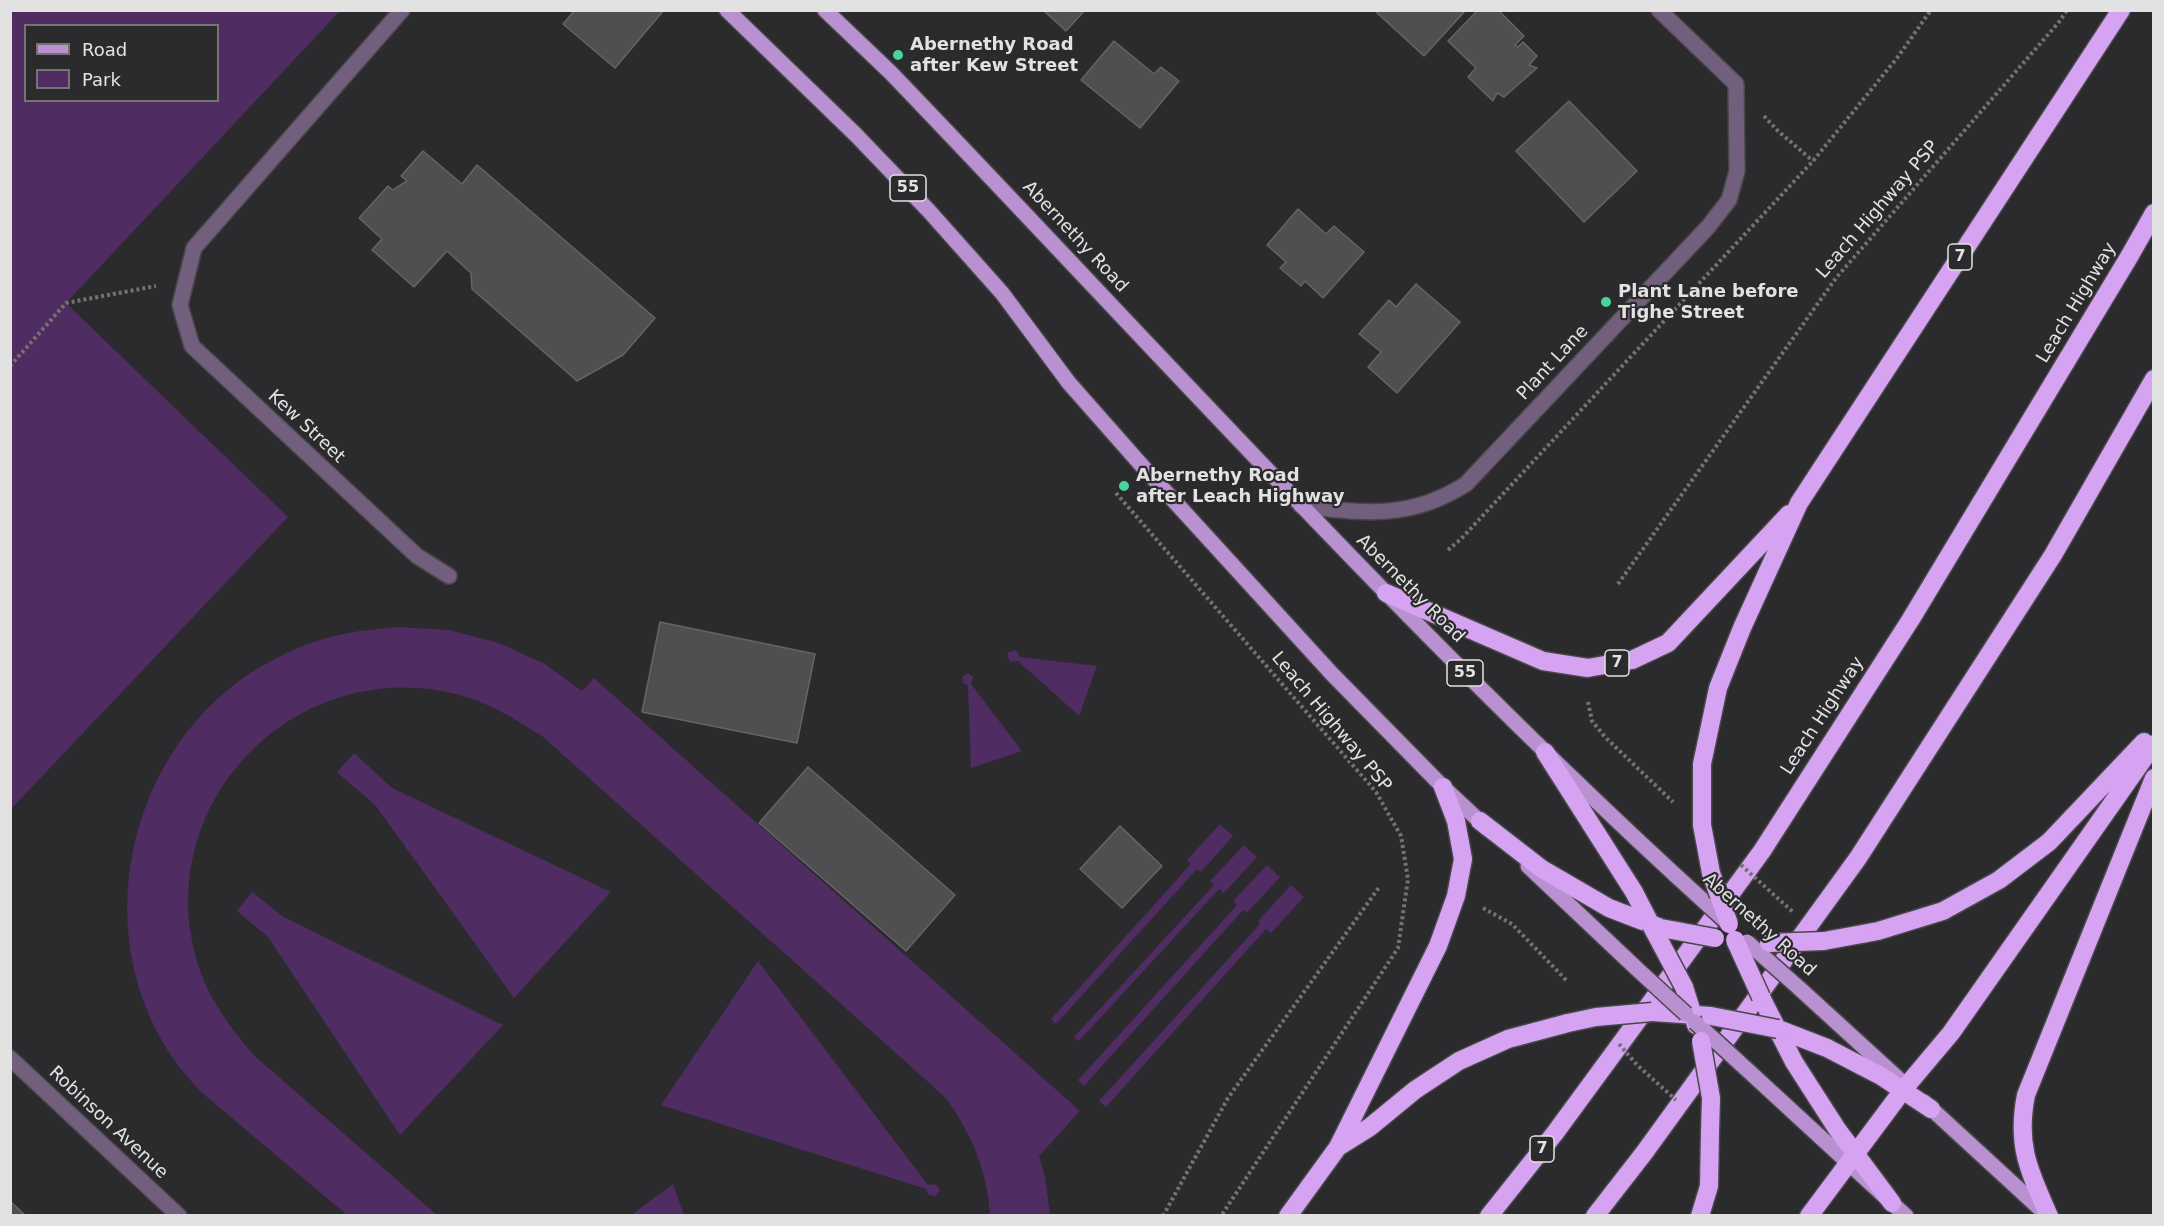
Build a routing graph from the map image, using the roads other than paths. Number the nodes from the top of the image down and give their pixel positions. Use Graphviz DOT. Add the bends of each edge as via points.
graph roads {
  1 [pos="402,10"];
  2 [pos="727,10"];
  3 [pos="825,10"];
  4 [pos="1659,10"];
  5 [pos="2121,10"];
  6 [pos="2154,213"];
  7 [pos="2154,379"];
  8 [pos="1799,503"];
  9 [pos="1301,506"];
  10 [pos="448,576"];
  11 [pos="1386,593"];
  12 [pos="2154,732"];
  13 [pos="2154,744"];
  14 [pos="1545,752"];
  15 [pos="2154,778"];
  16 [pos="1443,787"];
  17 [pos="1480,821"];
  18 [pos="1647,920"];
  19 [pos="1736,934"];
  20 [pos="1692,1017"];
  21 [pos="1782,1034"];
  22 [pos="10,1058"];
  23 [pos="1905,1088"];
  24 [pos="1931,1109"];
  25 [pos="1338,1147"];
  26 [pos="1851,1158"];
  27 [pos="1899,1209"];
  28 [pos="179,1215"];
  29 [pos="1288,1215"];
  30 [pos="1489,1215"];
  31 [pos="1595,1215"];
  32 [pos="1700,1215"];
  33 [pos="1809,1215"];
  34 [pos="2048,1215"];
  1 -- 10 [label="street, Kew Street" via="194,248 180,305 192,346 417,556"];
  2 -- 16 [label="main road, 55" via="929,211 1002,293 1069,383 1144,468 1332,674"];
  3 -- 9 [label="main road, Abernethy Road / 55" via="1043,231"];
  4 -- 9 [label="street, Plant Lane" via="1736,84 1737,171 1729,200 1466,484 1447,497 1418,507 1360,513"];
  5 -- 8 [label="highway, 7"];
  6 -- 30 [label="highway, Leach Highway / 7" via="1911,619 1762,851 1555,1133"];
  7 -- 31 [label="highway" via="2053,555 1858,858"];
  8 -- 11 [label="highway, 7" via="1668,643 1632,660 1588,668 1543,661"];
  8 -- 19 [label="highway, 7, bridge" via="1718,688 1702,765 1702,825 1711,873"];
  9 -- 11 [label="main road, Abernethy Road / 55"];
  11 -- 14 [label="main road, Abernethy Road / 55"];
  12 -- 19 [label="highway, bridge" via="2049,842 1999,880 1943,911 1878,931 1824,941 1768,943"];
  13 -- 23 [label="highway" via="1951,1032"];
  14 -- 18 [label="highway" via="1634,892"];
  14 -- 19 [label="main road, Abernethy Road / 55, bridge"];
  15 -- 34 [label="highway" via="2026,1095 2022,1141"];
  16 -- 17 [label="main road, 55"];
  16 -- 25 [label="highway" via="1456,822 1463,859 1456,896 1438,946"];
  17 -- 18 [label="highway" via="1542,869 1609,908"];
  17 -- 20 [label="main road, 55, bridge"];
  18 -- 19 [label="highway, bridge" via="1704,936"];
  18 -- 20 [label="highway, bridge" via="1684,987"];
  19 -- 21 [label="highway, 7, bridge"];
  19 -- 23 [label="main road, Abernethy Road / 55, bridge" via="1812,999"];
  20 -- 21 [label="highway, bridge" via="1711,1016"];
  20 -- 25 [label="highway, bridge" via="1652,1012 1596,1017 1508,1039 1459,1061"];
  20 -- 26 [label="main road, 55, bridge" via="1754,1076"];
  20 -- 32 [label="highway, bridge" via="1712,1098 1709,1186"];
  21 -- 23 [label="highway" via="1827,1048"];
  21 -- 26 [label="highway, 7" via="1794,1062"];
  22 -- 28 [label="street, Robinson Avenue"];
  23 -- 24 [label="highway"];
  23 -- 26 [label="highway"];
  24 -- 34 [label="main road"];
  25 -- 29 [label="highway"];
  26 -- 27 [label="highway, 7"];
  26 -- 33 [label="highway"];
}
